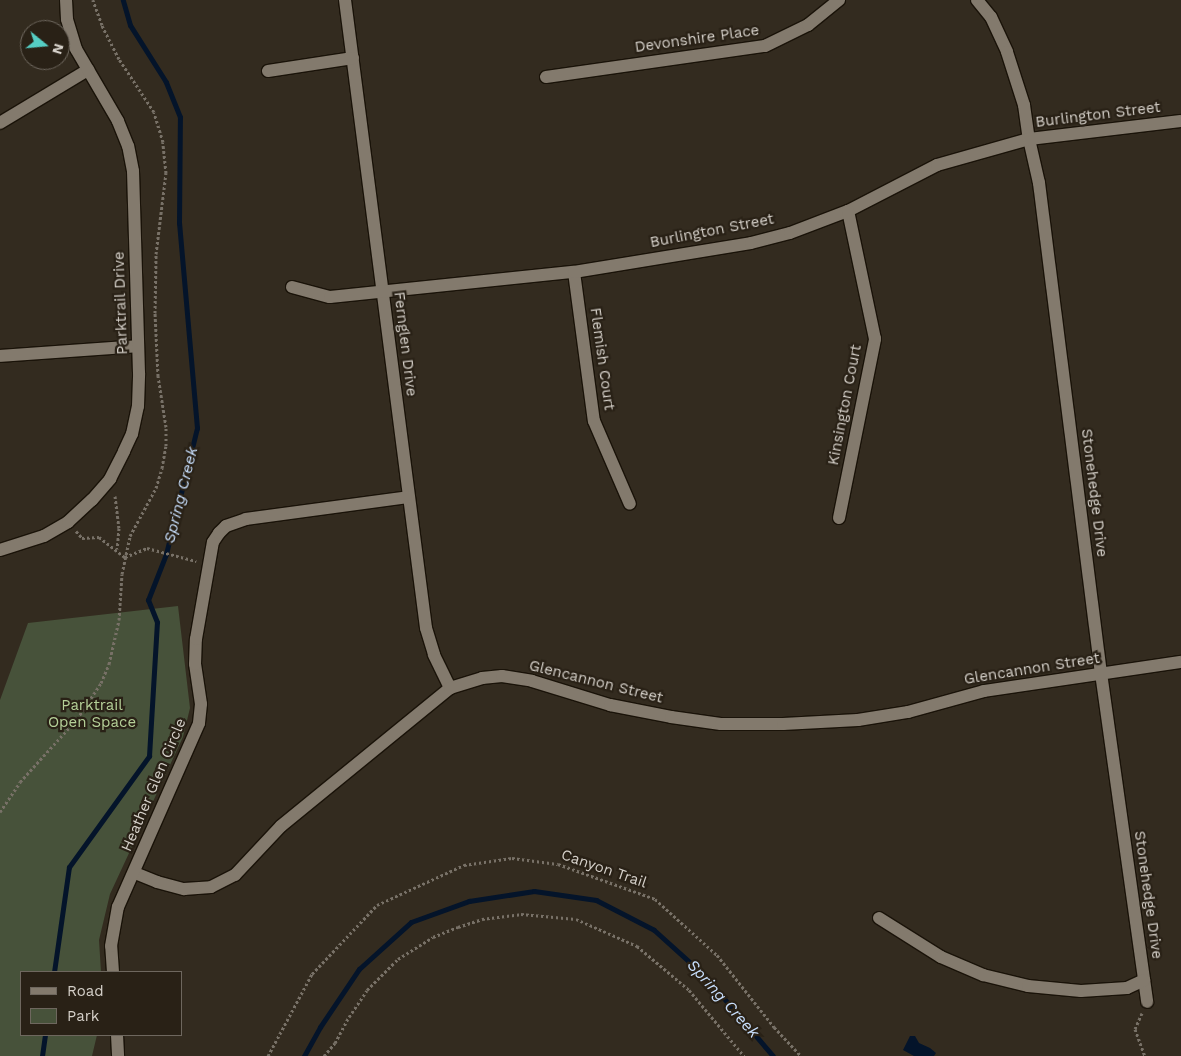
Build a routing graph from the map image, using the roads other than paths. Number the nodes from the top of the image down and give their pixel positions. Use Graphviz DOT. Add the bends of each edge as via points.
graph roads {
  1 [pos="66,0"];
  2 [pos="345,0"];
  3 [pos="840,0"];
  4 [pos="977,0"];
  5 [pos="353,58"];
  6 [pos="88,70"];
  7 [pos="268,71"];
  8 [pos="546,77"];
  9 [pos="1181,121"];
  10 [pos="0,123"];
  11 [pos="1029,140"];
  12 [pos="848,211"];
  13 [pos="574,272"];
  14 [pos="292,287"];
  15 [pos="382,291"];
  16 [pos="138,346"];
  17 [pos="0,356"];
  18 [pos="408,497"];
  19 [pos="630,504"];
  20 [pos="839,518"];
  21 [pos="0,550"];
  22 [pos="1181,662"];
  23 [pos="1100,674"];
  24 [pos="450,688"];
  25 [pos="135,873"];
  26 [pos="879,918"];
  27 [pos="113,971"];
  28 [pos="1144,980"];
  29 [pos="1147,1002"];
  30 [pos="117,1036"];
  31 [pos="118,1056"];
  1 -- 6 [label="street, Parktrail Drive" via="67,19 76,49"];
  2 -- 5 [label="street, Fernglen Drive"];
  3 -- 8 [label="street, Devonshire Place" via="808,25 765,46"];
  4 -- 11 [label="street, Stonehedge Drive" via="991,17 1007,52 1024,105"];
  5 -- 7 [label="street"];
  5 -- 15 [label="street, Fernglen Drive"];
  6 -- 10 [label="street"];
  6 -- 16 [label="street, Parktrail Drive" via="118,122 128,146 133,171"];
  9 -- 11 [label="street, Burlington Street"];
  11 -- 12 [label="street, Burlington Street" via="938,165"];
  11 -- 23 [label="street, Stonehedge Drive" via="1039,183"];
  12 -- 13 [label="street, Burlington Street" via="790,233 751,243"];
  12 -- 20 [label="street, Kinsington Court" via="875,340"];
  13 -- 15 [label="street, Burlington Street"];
  13 -- 19 [label="street, Flemish Court" via="594,421"];
  14 -- 15 [label="street, Burlington Street" via="330,297"];
  15 -- 18 [label="street, Fernglen Drive"];
  16 -- 17 [label="street"];
  16 -- 21 [label="street, Parktrail Drive" via="138,406 132,434 110,479 68,522 44,536"];
  18 -- 24 [label="street, Fernglen Drive" via="426,628 434,655"];
  18 -- 25 [label="street, Heather Glen Circle" via="246,519 226,526 219,533 213,542 196,638 201,704 199,722"];
  22 -- 23 [label="street, Glencannon Street"];
  23 -- 24 [label="street, Glencannon Street" via="984,690 898,714 858,720 783,724 721,724 671,718 502,676 482,678"];
  23 -- 28 [label="street, Stonehedge Drive"];
  24 -- 25 [label="street, Glencannon Street" via="280,826 236,875 211,887 184,889"];
  25 -- 27 [label="street, Heather Glen Circle" via="118,907 111,946"];
  26 -- 28 [label="street" via="941,958 983,975 1019,984 1082,991 1126,988"];
  28 -- 29 [label="street, Stonehedge Drive"];
  30 -- 31 [label="street"];
}
